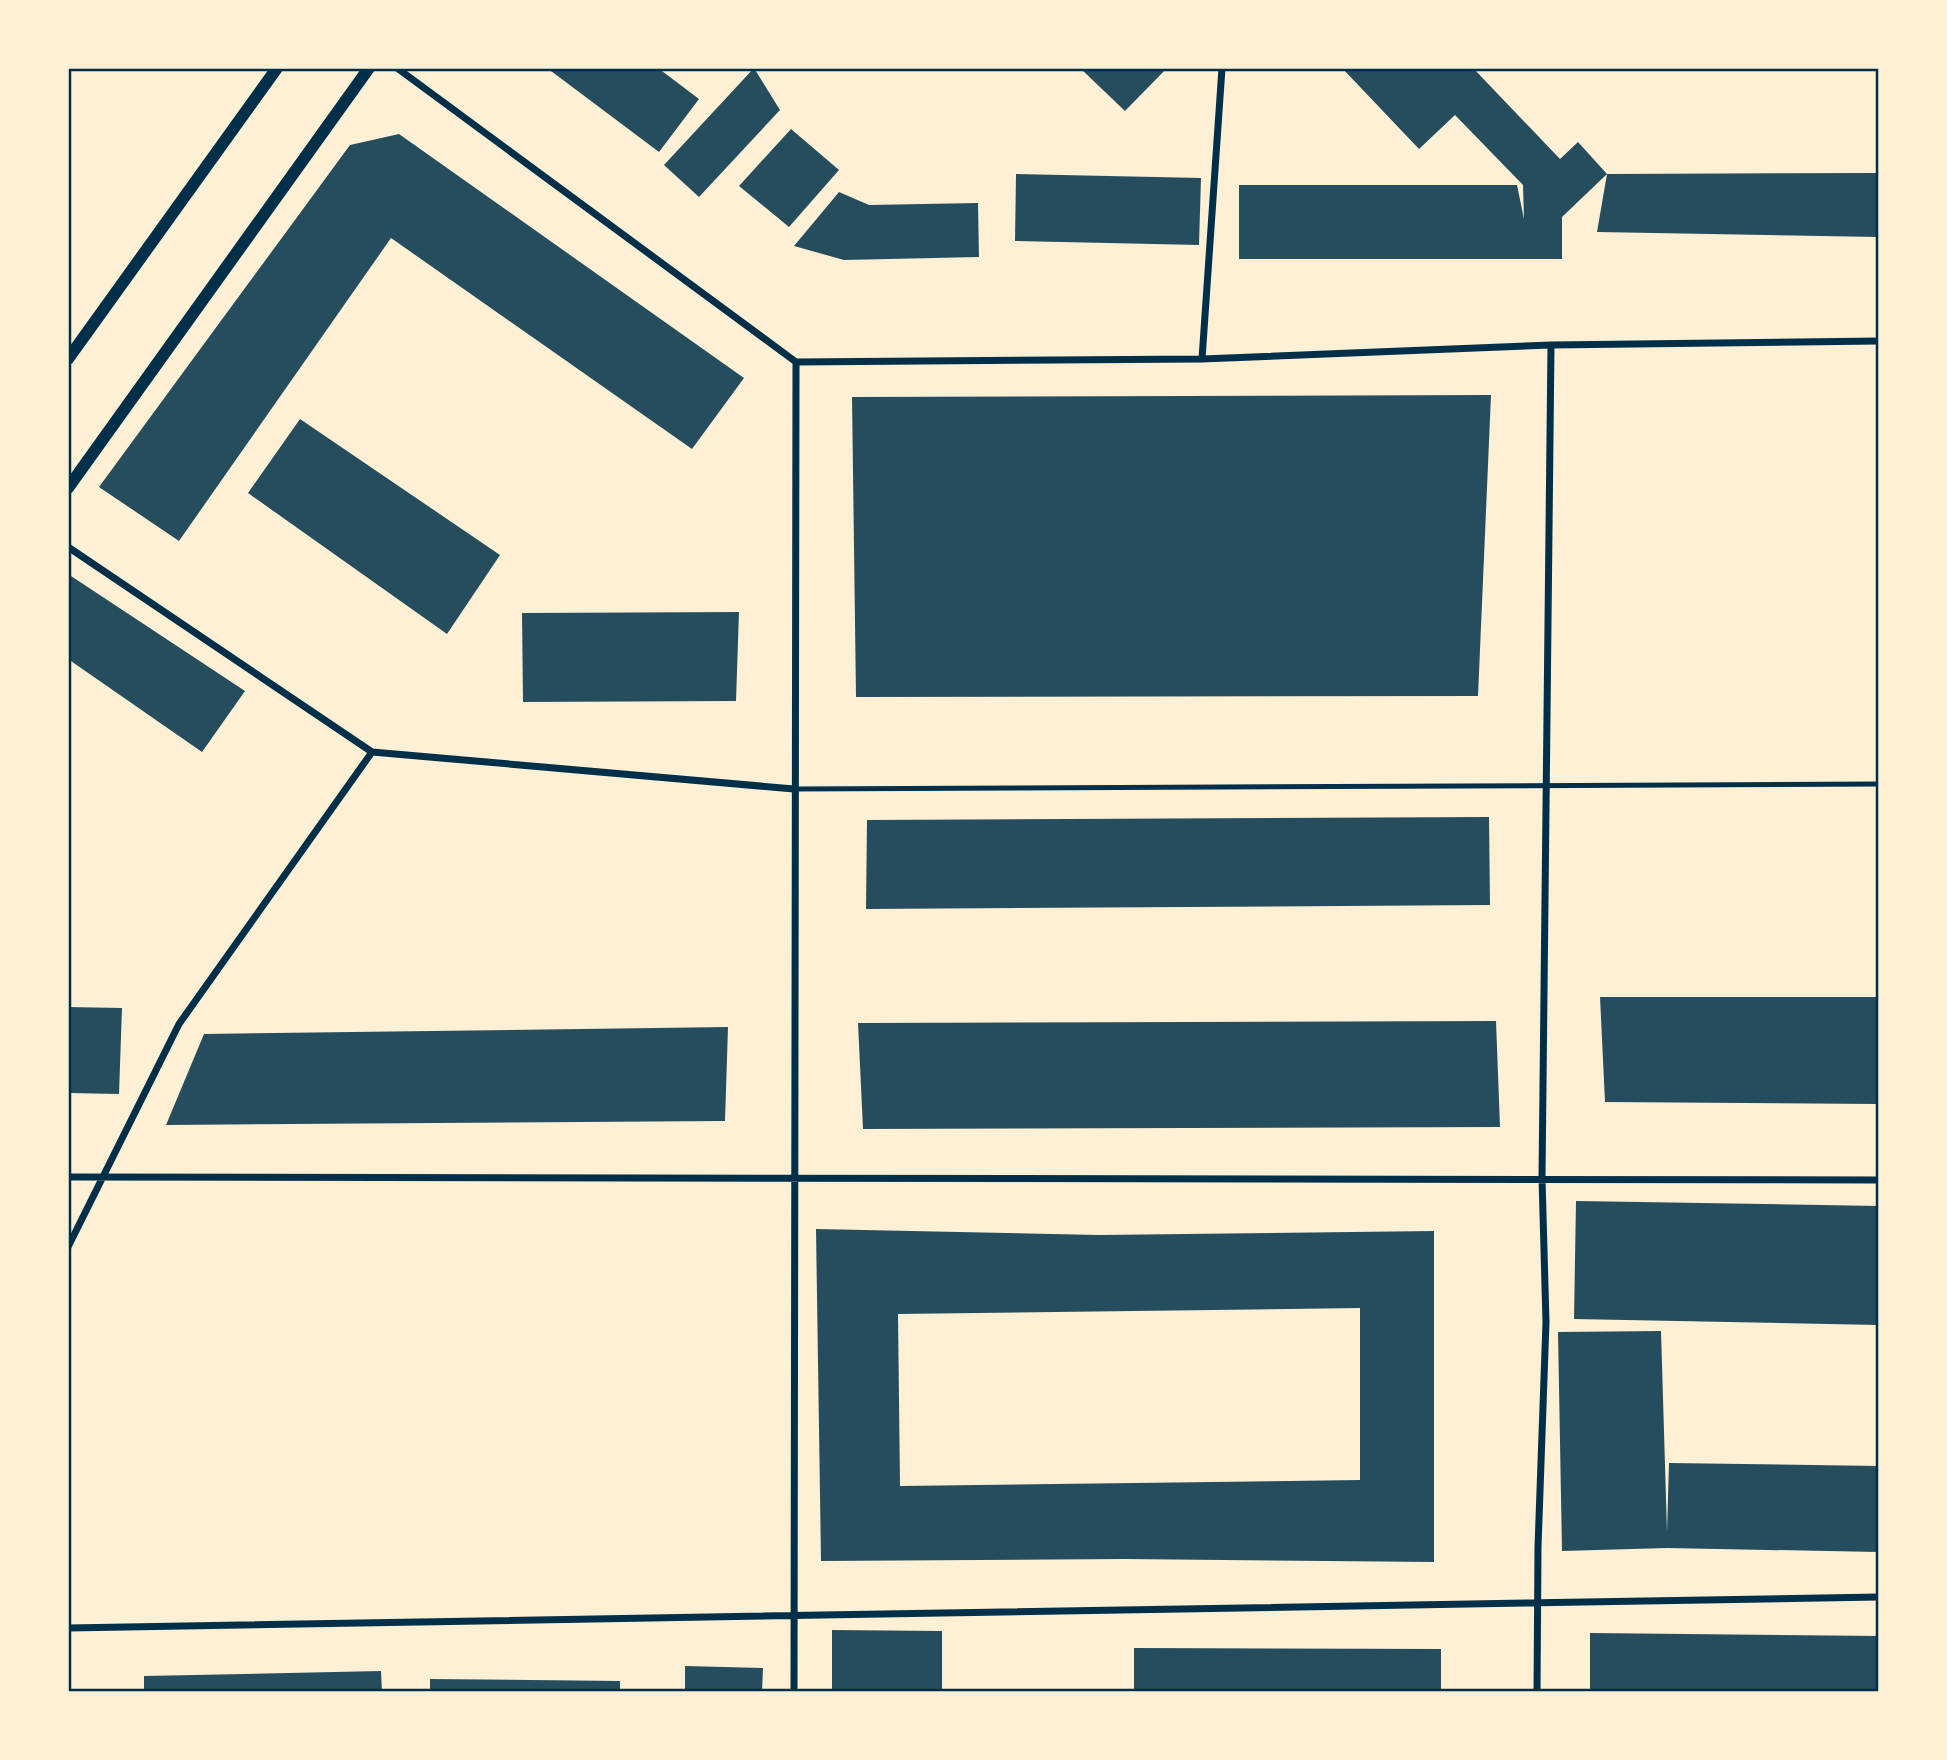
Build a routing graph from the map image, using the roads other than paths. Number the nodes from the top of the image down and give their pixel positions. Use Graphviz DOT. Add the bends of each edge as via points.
graph roads {
  1 [pos="276,68"];
  2 [pos="369,68"];
  3 [pos="397,68"];
  4 [pos="1222,68"];
  5 [pos="1879,341"];
  6 [pos="1551,345"];
  7 [pos="68,359"];
  8 [pos="1202,359"];
  9 [pos="796,362"];
  10 [pos="68,488"];
  11 [pos="68,547"];
  12 [pos="372,752"];
  13 [pos="1879,784"];
  14 [pos="1546,786"];
  15 [pos="794,789"];
  16 [pos="68,1177"];
  17 [pos="102,1177"];
  18 [pos="794,1177"];
  19 [pos="1542,1178"];
  20 [pos="1879,1180"];
  21 [pos="68,1247"];
  22 [pos="1879,1597"];
  23 [pos="1538,1602"];
  24 [pos="794,1615"];
  25 [pos="68,1628"];
  26 [pos="794,1692"];
  27 [pos="1537,1692"];
  1 -- 7 [label="street"];
  2 -- 10 [label="street"];
  3 -- 9 [label="street"];
  4 -- 8 [label="street"];
  5 -- 6 [label="street"];
  6 -- 8 [label="street"];
  6 -- 14 [label="street"];
  8 -- 9 [label="street"];
  9 -- 15 [label="street"];
  11 -- 12 [label="street"];
  12 -- 15 [label="street"];
  12 -- 17 [label="street" via="179,1024"];
  13 -- 14 [label="lane"];
  14 -- 15 [label="lane"];
  14 -- 19 [label="street"];
  15 -- 18 [label="street"];
  16 -- 17 [label="street"];
  17 -- 18 [label="street"];
  17 -- 21 [label="street"];
  18 -- 19 [label="street"];
  18 -- 24 [label="street"];
  19 -- 20 [label="street"];
  19 -- 23 [label="street" via="1546,1322"];
  22 -- 23 [label="street"];
  23 -- 24 [label="street"];
  23 -- 27 [label="street"];
  24 -- 25 [label="street"];
  24 -- 26 [label="street"];
}
